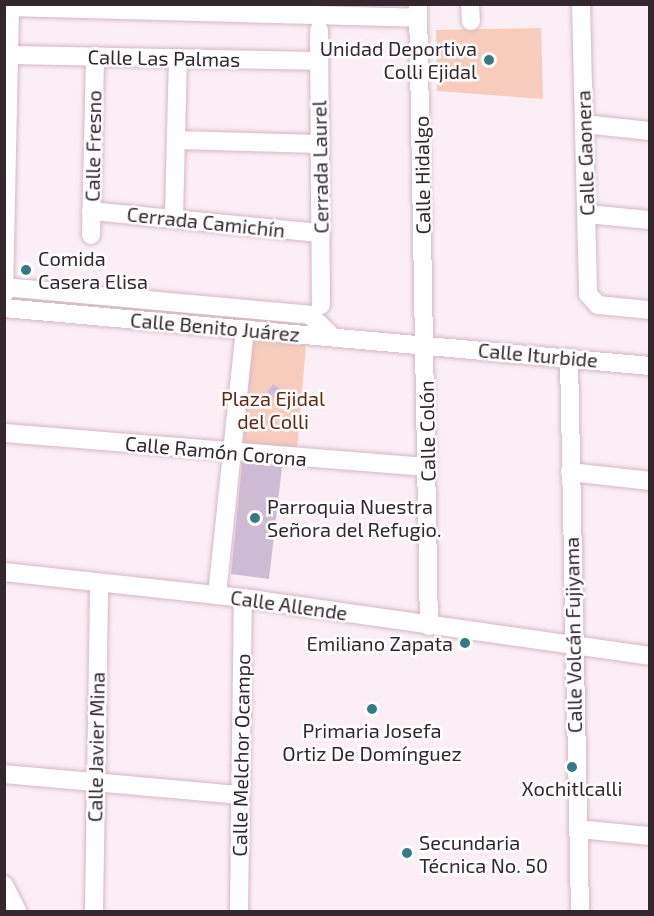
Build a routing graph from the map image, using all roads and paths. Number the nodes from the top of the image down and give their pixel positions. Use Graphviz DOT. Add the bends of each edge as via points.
graph roads {
  1 [pos="580,4"];
  2 [pos="10,6"];
  3 [pos="418,11"];
  4 [pos="319,30"];
  5 [pos="9,55"];
  6 [pos="95,56"];
  7 [pos="178,58"];
  8 [pos="319,61"];
  9 [pos="584,124"];
  10 [pos="650,131"];
  11 [pos="176,140"];
  12 [pos="320,144"];
  13 [pos="5,202"];
  14 [pos="91,211"];
  15 [pos="586,214"];
  16 [pos="174,218"];
  17 [pos="650,220"];
  18 [pos="321,233"];
  19 [pos="91,235"];
  20 [pos="5,287"];
  21 [pos="4,294"];
  22 [pos="4,308"];
  23 [pos="316,310"];
  24 [pos="650,310"];
  25 [pos="245,329"];
  26 [pos="333,337"];
  27 [pos="426,345"];
  28 [pos="569,358"];
  29 [pos="650,366"];
  30 [pos="4,433"];
  31 [pos="235,453"];
  32 [pos="427,467"];
  33 [pos="570,472"];
  34 [pos="650,481"];
  35 [pos="4,572"];
  36 [pos="99,583"];
  37 [pos="217,595"];
  38 [pos="243,598"];
  39 [pos="429,626"];
  40 [pos="572,646"];
  41 [pos="650,656"];
  42 [pos="4,774"];
  43 [pos="95,782"];
  44 [pos="240,795"];
  45 [pos="578,829"];
  46 [pos="650,836"];
  47 [pos="4,885"];
  48 [pos="18,912"];
  49 [pos="94,912"];
  50 [pos="239,912"];
  51 [pos="580,912"];
  1 -- 9 [label="street, Calle Gaonera"];
  2 -- 3 [label="street"];
  2 -- 5 [label="street"];
  3 -- 27 [label="street, Calle Hidalgo"];
  4 -- 8 [label="street, Cerrada Laurel"];
  5 -- 6 [label="street, Calle Las Palmas"];
  5 -- 13 [label="street"];
  6 -- 7 [label="street, Calle Las Palmas"];
  6 -- 14 [label="street, Calle Fresno"];
  7 -- 8 [label="street, Calle Las Palmas"];
  7 -- 11 [label="street"];
  8 -- 12 [label="street, Cerrada Laurel"];
  9 -- 10 [label="street"];
  9 -- 15 [label="street, Calle Gaonera"];
  11 -- 12 [label="street"];
  11 -- 16 [label="street"];
  12 -- 18 [label="street, Cerrada Laurel"];
  13 -- 20 [label="street"];
  14 -- 16 [label="street, Cerrada Camichín"];
  14 -- 19 [label="street, Calle Fresno"];
  15 -- 17 [label="street"];
  15 -- 24 [label="street, Calle Gaonera" via="590,301"];
  16 -- 18 [label="street, Cerrada Camichín"];
  18 -- 23 [label="street, Cerrada Laurel"];
  20 -- 21 [label="street"];
  20 -- 23 [label="street, Calle Benito Juárez"];
  22 -- 25 [label="street, Calle Benito Juárez"];
  23 -- 26 [label="street"];
  25 -- 26 [label="street, Calle Benito Juárez"];
  25 -- 31 [label="street"];
  26 -- 27 [label="street, Calle Benito Juárez"];
  27 -- 28 [label="street, Calle Iturbide"];
  27 -- 32 [label="street, Calle Colón"];
  28 -- 29 [label="street, Calle Iturbide"];
  28 -- 33 [label="street, Calle Volcán Fujiyama"];
  30 -- 31 [label="street, Calle Ramón Corona"];
  31 -- 32 [label="street, Calle Ramón Corona"];
  31 -- 37 [label="street"];
  32 -- 39 [label="street, Calle Colón"];
  33 -- 34 [label="street"];
  33 -- 40 [label="street, Calle Volcán Fujiyama"];
  35 -- 36 [label="street, Calle Allende"];
  36 -- 37 [label="street, Calle Allende"];
  36 -- 43 [label="street, Calle Javier Mina"];
  37 -- 38 [label="street, Calle Allende"];
  38 -- 39 [label="street, Calle Allende"];
  38 -- 44 [label="street, Calle Melchor Ocampo"];
  39 -- 40 [label="street, Calle Allende"];
  40 -- 41 [label="street, Calle Allende"];
  40 -- 45 [label="street, Calle Volcán Fujiyama"];
  42 -- 43 [label="street"];
  43 -- 44 [label="street"];
  43 -- 49 [label="street, Calle Javier Mina"];
  44 -- 50 [label="street, Calle Melchor Ocampo"];
  45 -- 46 [label="street"];
  45 -- 51 [label="street, Calle Volcán Fujiyama"];
  47 -- 48 [label="street"];
}
